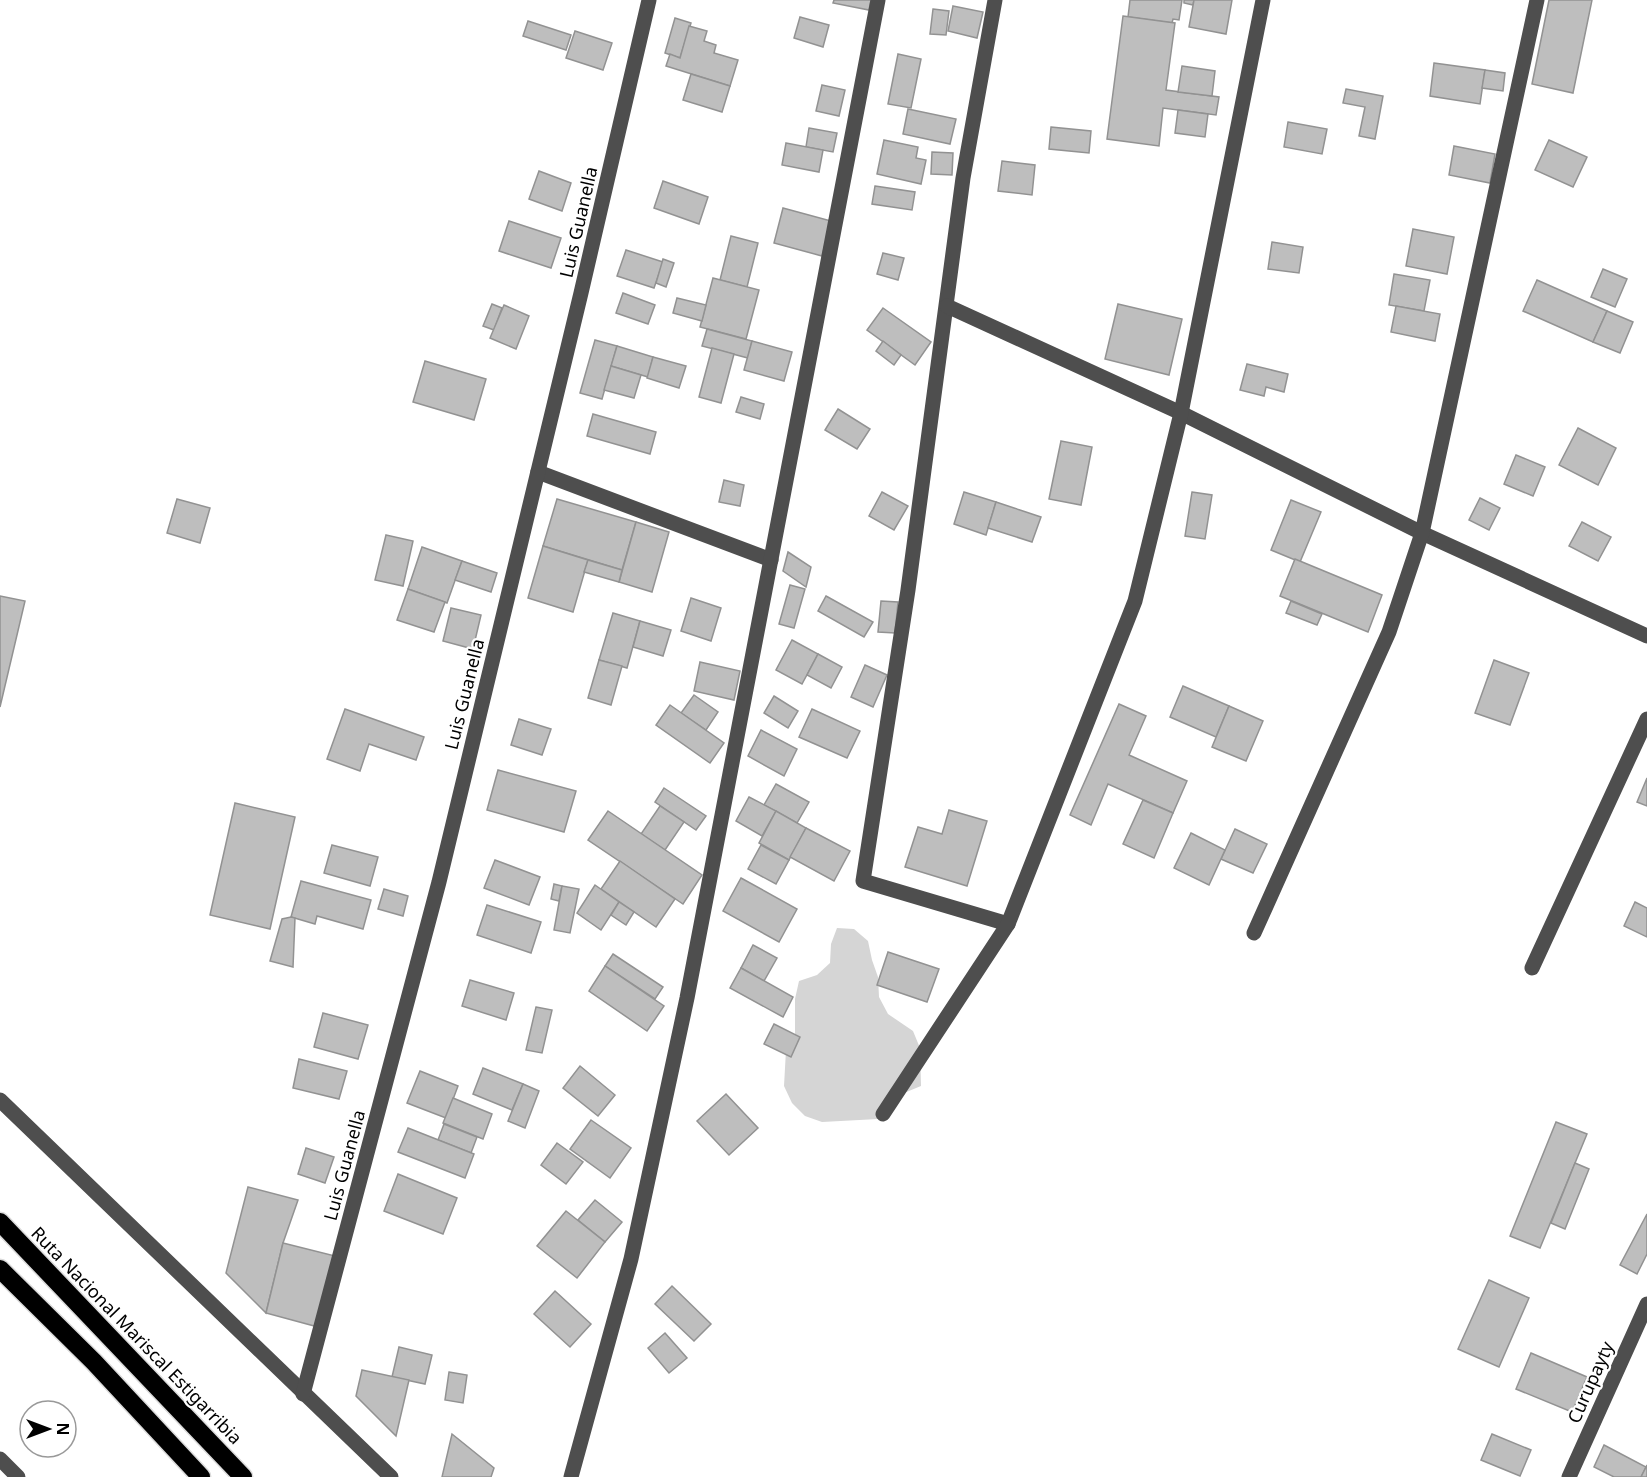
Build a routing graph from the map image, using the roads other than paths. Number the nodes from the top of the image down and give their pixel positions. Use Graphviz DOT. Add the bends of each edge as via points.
graph roads {
  1 [pos="649,0"];
  2 [pos="878,0"];
  3 [pos="994,0"];
  4 [pos="1263,0"];
  5 [pos="1537,0"];
  6 [pos="947,306"];
  7 [pos="1181,413"];
  8 [pos="538,472"];
  9 [pos="1422,533"];
  10 [pos="771,560"];
  11 [pos="1647,636"];
  12 [pos="1647,718"];
  13 [pos="1008,924"];
  14 [pos="1254,933"];
  15 [pos="1532,968"];
  16 [pos="0,1100"];
  17 [pos="883,1114"];
  18 [pos="0,1222"];
  19 [pos="0,1269"];
  20 [pos="1647,1304"];
  21 [pos="303,1394"];
  22 [pos="0,1459"];
  23 [pos="18,1477"];
  24 [pos="201,1477"];
  25 [pos="243,1477"];
  26 [pos="390,1477"];
  27 [pos="571,1477"];
  28 [pos="1569,1477"];
  1 -- 8 [label="street, Luis Guanella"];
  2 -- 10 [label="street"];
  3 -- 6 [label="street" via="963,178"];
  4 -- 7 [label="street"];
  5 -- 9 [label="street"];
  6 -- 7 [label="street"];
  6 -- 13 [label="street" via="863,881"];
  7 -- 9 [label="street"];
  7 -- 13 [label="street" via="1135,601"];
  8 -- 10 [label="street"];
  8 -- 21 [label="street, Luis Guanella" via="439,882"];
  9 -- 11 [label="street"];
  9 -- 14 [label="street" via="1389,632"];
  10 -- 27 [label="street" via="687,998 631,1259"];
  12 -- 15 [label="street"];
  13 -- 17 [label="street"];
  16 -- 21 [label="street"];
  18 -- 25 [label="highway, Ruta Nacional Mariscal Estigarribia"];
  19 -- 24 [label="highway"];
  20 -- 28 [label="street, Curupayty"];
  21 -- 26 [label="street"];
  22 -- 23 [label="street"];
}
